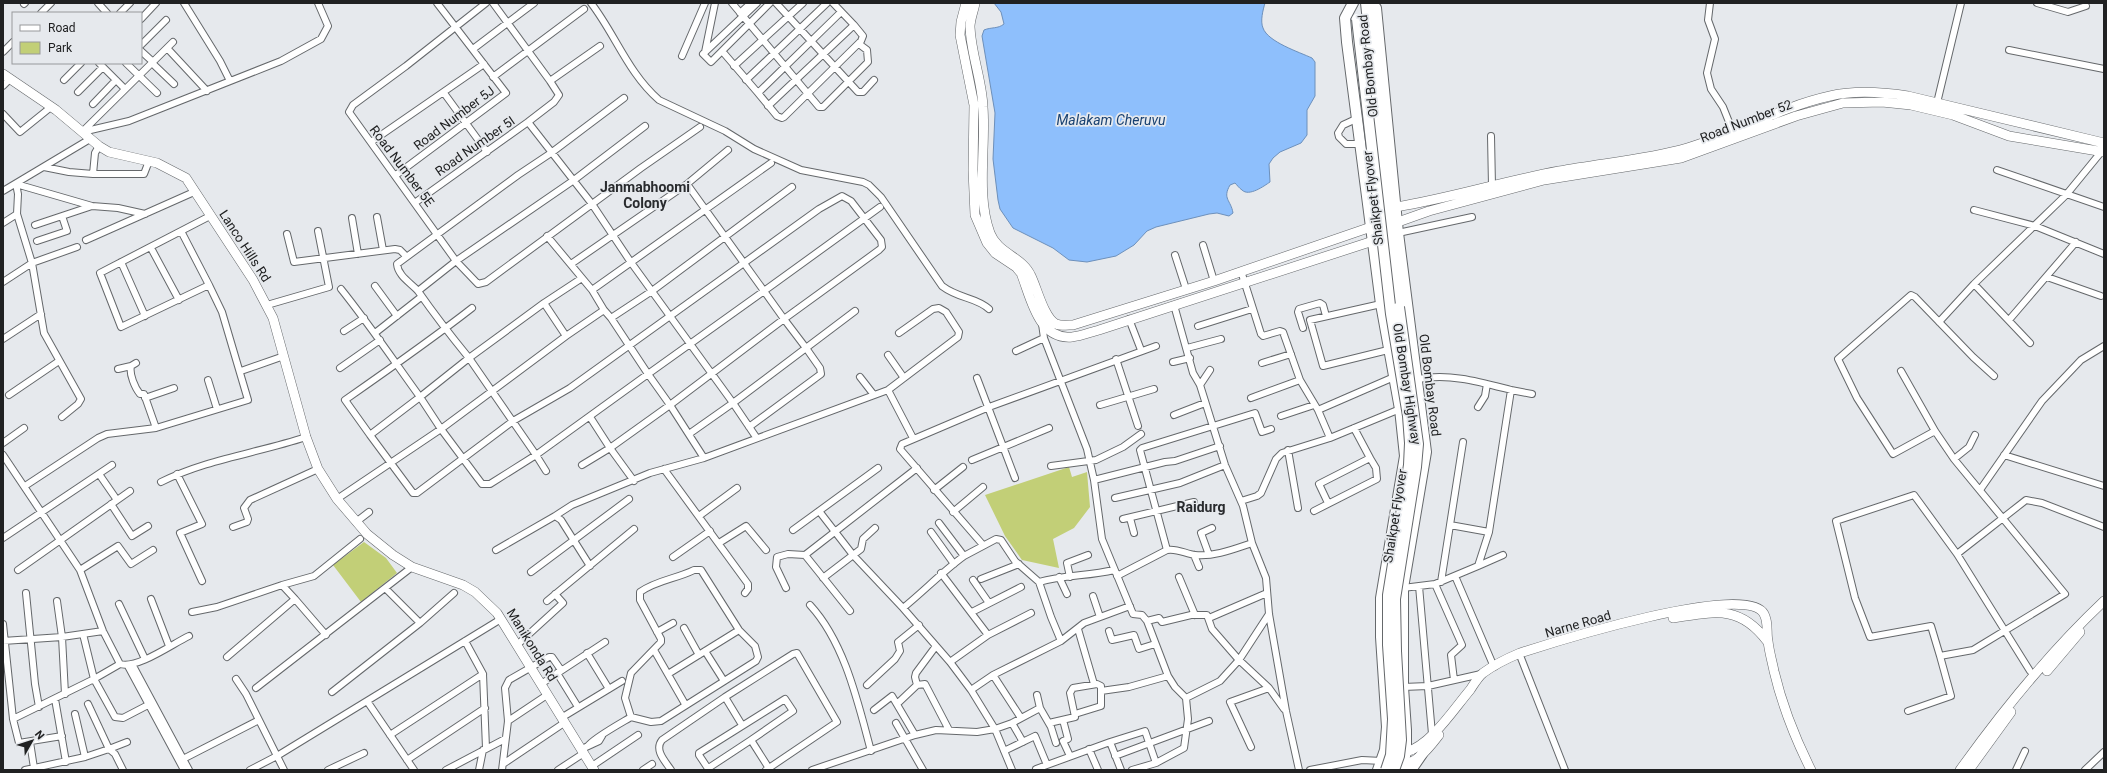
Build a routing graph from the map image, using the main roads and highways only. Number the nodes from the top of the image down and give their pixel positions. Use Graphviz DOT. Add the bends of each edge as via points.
graph roads {
  1 [pos="1353,3"];
  2 [pos="1356,3"];
  3 [pos="1366,3"];
  4 [pos="1372,3"];
  5 [pos="1361,19"];
  6 [pos="1422,754"];
  7 [pos="1382,767"];
  8 [pos="1405,768"];
  9 [pos="1394,770"];
  1 -- 7 [label="main road, Old Bombay Highway" via="1345,18 1356,120 1405,456 1381,598 1386,726"];
  2 -- 5 [label="main road, Shaikpet Flyover"];
  3 -- 5 [label="main road, Shaikpet Flyover"];
  4 -- 8 [label="main road, Old Bombay Road" via="1376,8 1398,233 1426,452 1403,588"];
  5 -- 7 [label="main road, Shaikpet Flyover, bridge" via="1390,314 1408,416 1410,443 1409,465 1388,594 1388,645 1393,719 1391,756"];
  5 -- 9 [label="main road, Shaikpet Flyover, bridge" via="1418,444 1395,599 1401,740 1400,756"];
  6 -- 8 [label="main road"];
}
